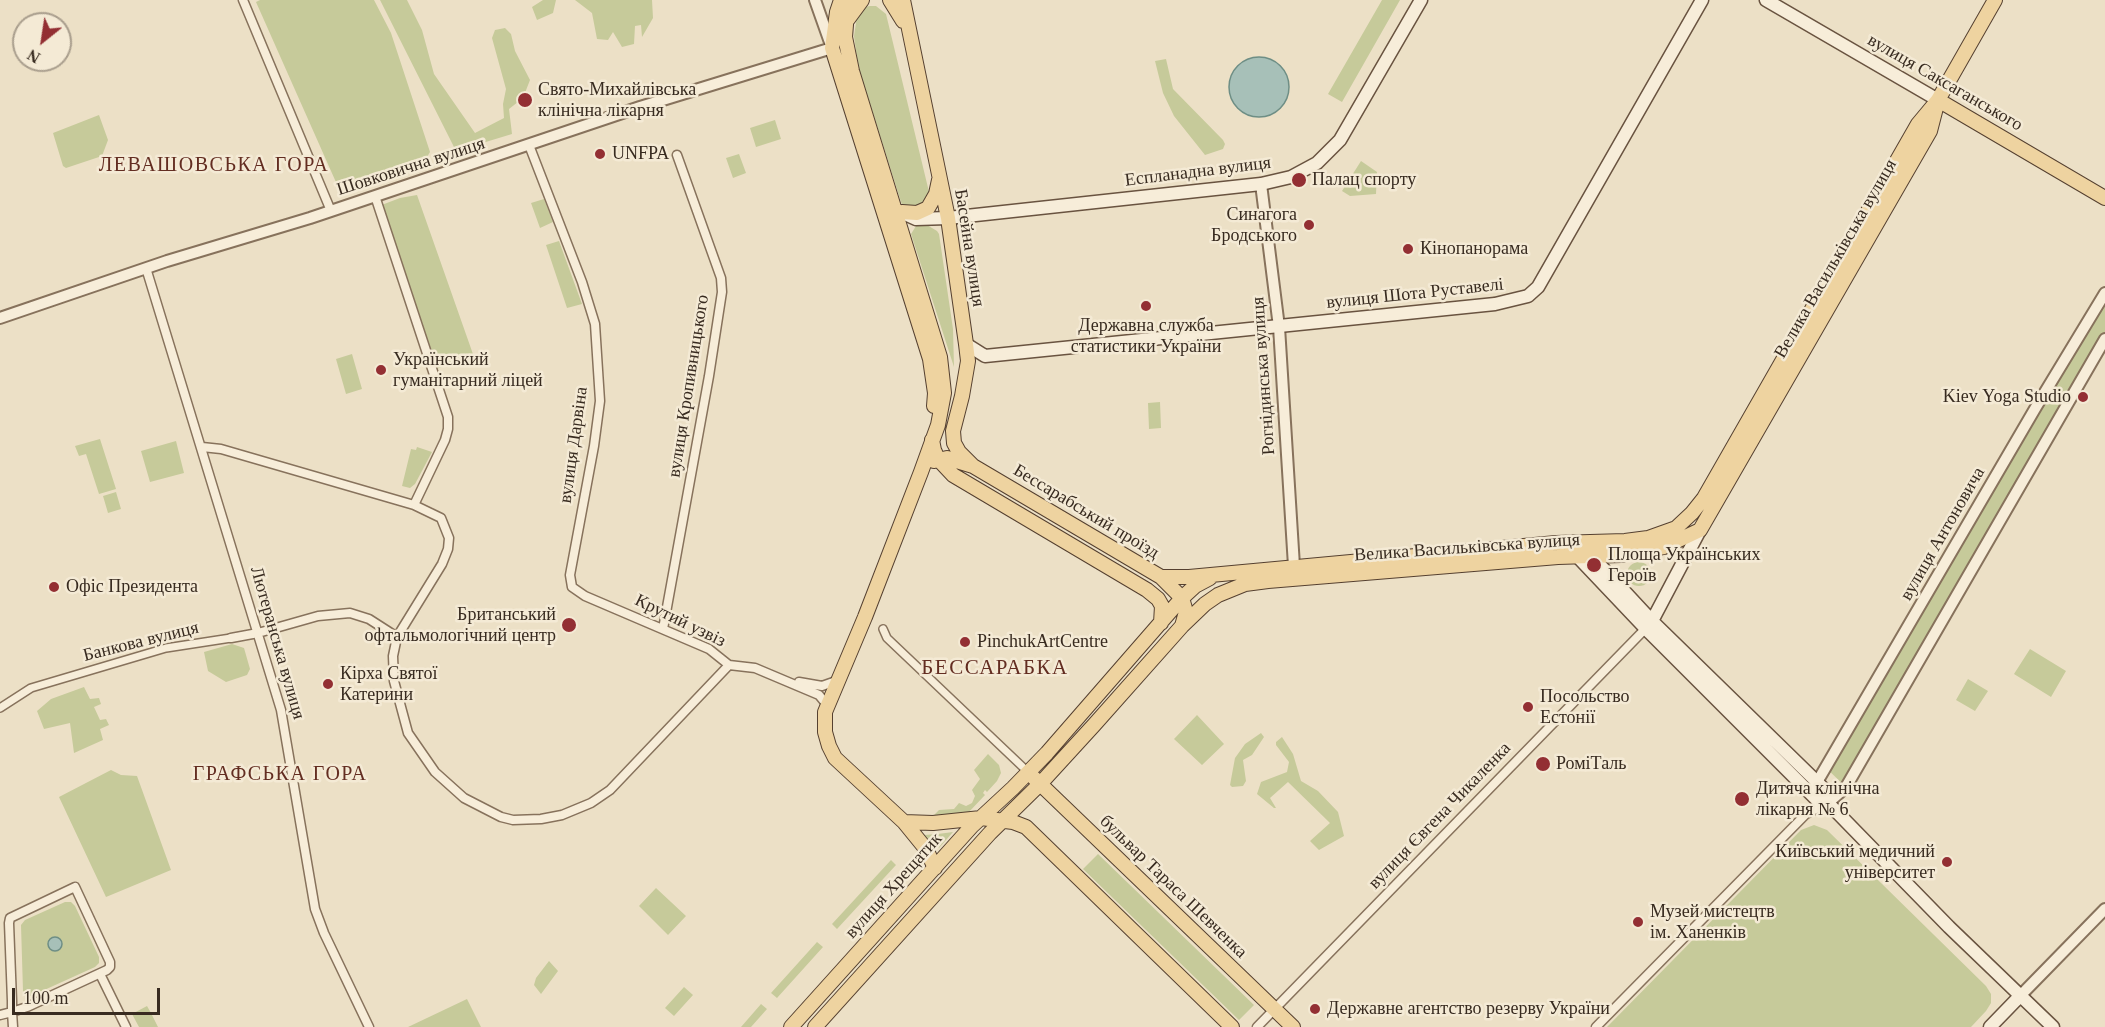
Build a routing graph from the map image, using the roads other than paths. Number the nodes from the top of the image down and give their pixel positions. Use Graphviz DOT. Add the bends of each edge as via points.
graph roads {
  1 [pos="243,0"];
  2 [pos="815,0"];
  3 [pos="841,0"];
  4 [pos="848,0"];
  5 [pos="862,0"];
  6 [pos="882,0"];
  7 [pos="891,0"];
  8 [pos="1421,0"];
  9 [pos="1702,0"];
  10 [pos="1766,0"];
  11 [pos="1995,0"];
  12 [pos="901,7"];
  13 [pos="846,23"];
  14 [pos="832,48"];
  15 [pos="852,71"];
  16 [pos="1938,100"];
  17 [pos="529,145"];
  18 [pos="677,155"];
  19 [pos="939,178"];
  20 [pos="1261,184"];
  21 [pos="375,196"];
  22 [pos="2105,198"];
  23 [pos="897,208"];
  24 [pos="331,211"];
  25 [pos="948,218"];
  26 [pos="146,268"];
  27 [pos="2105,293"];
  28 [pos="0,318"];
  29 [pos="1278,327"];
  30 [pos="2105,339"];
  31 [pos="966,344"];
  32 [pos="932,442"];
  33 [pos="202,447"];
  34 [pos="938,459"];
  35 [pos="973,466"];
  36 [pos="921,472"];
  37 [pos="414,505"];
  38 [pos="1700,530"];
  39 [pos="1577,549"];
  40 [pos="1593,556"];
  41 [pos="1294,566"];
  42 [pos="1221,573"];
  43 [pos="1161,577"];
  44 [pos="570,580"];
  45 [pos="1182,597"];
  46 [pos="1161,623"];
  47 [pos="1649,625"];
  48 [pos="1182,626"];
  49 [pos="663,629"];
  50 [pos="883,629"];
  51 [pos="258,633"];
  52 [pos="397,637"];
  53 [pos="231,638"];
  54 [pos="729,665"];
  55 [pos="782,678"];
  56 [pos="839,680"];
  57 [pos="828,706"];
  58 [pos="0,708"];
  59 [pos="1028,772"];
  60 [pos="1040,784"];
  61 [pos="1814,788"];
  62 [pos="1828,803"];
  63 [pos="981,818"];
  64 [pos="1003,820"];
  65 [pos="904,822"];
  66 [pos="935,868"];
  67 [pos="2105,909"];
  68 [pos="100,974"];
  69 [pos="2020,995"];
  70 [pos="1275,1009"];
  71 [pos="12,1012"];
  72 [pos="0,1015"];
  73 [pos="13,1027"];
  74 [pos="126,1027"];
  75 [pos="369,1027"];
  76 [pos="791,1027"];
  77 [pos="815,1027"];
  78 [pos="1232,1027"];
  79 [pos="1257,1027"];
  80 [pos="1293,1027"];
  81 [pos="1596,1027"];
  82 [pos="1989,1027"];
  83 [pos="2053,1027"];
  1 -- 24 [label="street"];
  2 -- 14 [label="street"];
  3 -- 14 [label="main road"];
  4 -- 13 [label="main road"];
  5 -- 13 [label="main road"];
  6 -- 12 [label="main road"];
  7 -- 12 [label="main road, Басейна вулиця"];
  8 -- 20 [label="main road, Еспланадна вулиця" via="1340,140 1317,163 1292,177"];
  9 -- 29 [label="main road, вулиця Шота Руставелі" via="1538,287 1528,296 1502,303"];
  10 -- 16 [label="main road, вулиця Саксаганського"];
  11 -- 16 [label="main road, Велика Васильківська вулиця"];
  12 -- 19 [label="main road, Басейна вулиця"];
  13 -- 15 [label="main road"];
  14 -- 15 [label="street"];
  14 -- 17 [label="street, Шовковична вулиця"];
  14 -- 32 [label="main road" via="930,359 935,393"];
  15 -- 23 [label="main road"];
  16 -- 22 [label="main road, вулиця Саксаганського"];
  16 -- 38 [label="main road, Велика Васильківська вулиця" via="1930,131"];
  16 -- 39 [label="main road, Велика Васильківська вулиця" via="1918,124 1692,513 1676,528 1648,538"];
  17 -- 21 [label="street, Шовковична вулиця"];
  17 -- 44 [label="street, вулиця Дарвіна" via="595,324 600,401"];
  18 -- 49 [label="street, вулиця Кропивницького" via="721,278 722,292"];
  19 -- 23 [label="main road" via="928,208 917,213"];
  19 -- 25 [label="main road, Басейна вулиця"];
  20 -- 25 [label="main road, Еспланадна вулиця"];
  20 -- 29 [label="street, Рогнідинська вулиця"];
  21 -- 24 [label="street, Шовковична вулиця"];
  21 -- 37 [label="street" via="448,417 445,440"];
  23 -- 25 [label="main road, Еспланадна вулиця" via="916,219"];
  23 -- 32 [label="main road" via="940,357 944,393"];
  24 -- 26 [label="street, Шовковична вулиця"];
  25 -- 31 [label="main road, Басейна вулиця"];
  26 -- 28 [label="street, Шовковична вулиця"];
  26 -- 33 [label="street, Лютеранська вулиця"];
  27 -- 61 [label="street, вулиця Антоновича"];
  29 -- 31 [label="main road, вулиця Шота Руставелі" via="985,356"];
  29 -- 41 [label="street, Рогнідинська вулиця"];
  30 -- 62 [label="street" via="1846,788"];
  31 -- 35 [label="main road, Басейна вулиця" via="967,367 953,431 958,452"];
  32 -- 34 [label="main road, Бессарабський проїзд"];
  32 -- 36 [label="main road"];
  33 -- 37 [label="street" via="221,449"];
  33 -- 51 [label="street, Лютеранська вулиця"];
  34 -- 35 [label="main road, Бессарабський проїзд"];
  34 -- 36 [label="main road"];
  34 -- 46 [label="main road, Бессарабський проїзд" via="953,475 1144,588 1162,606"];
  35 -- 43 [label="main road, Бессарабський проїзд"];
  36 -- 56 [label="main road"];
  37 -- 52 [label="street" via="441,518 449,538 448,549"];
  38 -- 40 [label="main road, Велика Васильківська вулиця" via="1664,547"];
  38 -- 47 [label="main road"];
  39 -- 40 [label="main road, Велика Васильківська вулиця"];
  39 -- 41 [label="main road, Велика Васильківська вулиця"];
  39 -- 47 [label="main road"];
  39 -- 48 [label="main road, Велика Васильківська вулиця" via="1245,584 1218,595"];
  40 -- 47 [label="main road"];
  41 -- 42 [label="main road, Велика Васильківська вулиця"];
  42 -- 43 [label="main road, Велика Васильківська вулиця"];
  42 -- 45 [label="main road, Велика Васильківська вулиця"];
  43 -- 45 [label="main road, Бессарабський проїзд"];
  44 -- 49 [label="street, Крутий узвіз" via="572,587 585,596"];
  45 -- 46 [label="main road, Велика Васильківська вулиця"];
  45 -- 48 [label="main road" via="1186,612"];
  46 -- 59 [label="main road, Велика Васильківська вулиця"];
  47 -- 61 [label="main road"];
  47 -- 70 [label="street, вулиця Євгена Чикаленка"];
  48 -- 60 [label="main road, Велика Васильківська вулиця"];
  49 -- 54 [label="street, Крутий узвіз" via="709,649"];
  50 -- 59 [label="street" via="887,638"];
  51 -- 52 [label="street, Банкова вулиця" via="328,614 350,613 369,619"];
  51 -- 53 [label="street, Банкова вулиця"];
  51 -- 75 [label="street, Лютеранська вулиця" via="281,710 315,909"];
  52 -- 54 [label="street" via="394,681 408,733 435,772 464,798 513,820 562,815 610,790"];
  53 -- 58 [label="street, Банкова вулиця" via="166,648 31,688"];
  54 -- 55 [label="street, Крутий узвіз" via="755,668"];
  55 -- 56 [label="street, Крутий узвіз" via="822,686"];
  55 -- 57 [label="street, Крутий узвіз" via="819,694"];
  56 -- 57 [label="main road"];
  57 -- 65 [label="main road" via="825,732 835,758"];
  59 -- 60 [label="main road, бульвар Тараса Шевченка"];
  59 -- 63 [label="main road, вулиця Хрещатик"];
  60 -- 64 [label="main road, вулиця Хрещатик"];
  60 -- 70 [label="main road, бульвар Тараса Шевченка"];
  61 -- 62 [label="main road" via="1818,800"];
  62 -- 69 [label="main road"];
  62 -- 81 [label="street" via="1806,814"];
  63 -- 64 [label="main road"];
  63 -- 65 [label="main road"];
  63 -- 66 [label="main road, вулиця Хрещатик"];
  64 -- 77 [label="main road, вулиця Хрещатик"];
  64 -- 78 [label="main road" via="1026,827"];
  65 -- 66 [label="main road" via="926,849"];
  66 -- 76 [label="main road, вулиця Хрещатик"];
  67 -- 69 [label="street"];
  68 -- 71 [label="street"];
  68 -- 71 [label="street" via="109,969 110,962 75,887 10,918"];
  68 -- 74 [label="street"];
  69 -- 82 [label="main road"];
  69 -- 83 [label="main road"];
  70 -- 79 [label="street, вулиця Євгена Чикаленка"];
  70 -- 80 [label="main road, бульвар Тараса Шевченка"];
  71 -- 72 [label="street"];
  71 -- 73 [label="street"];
}
